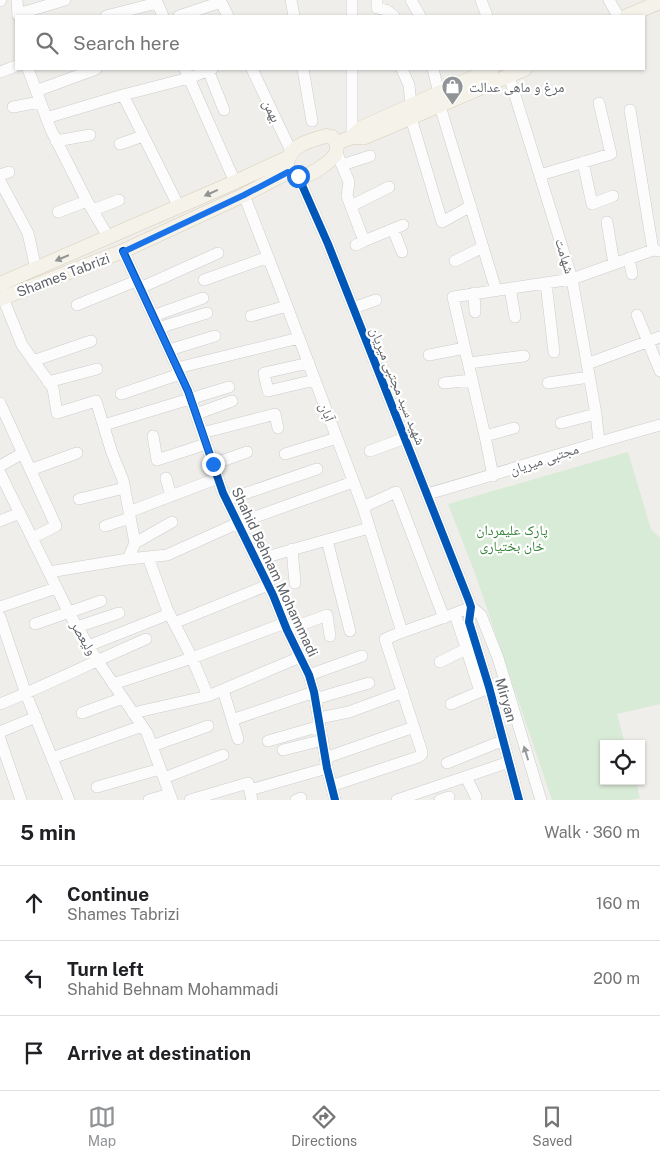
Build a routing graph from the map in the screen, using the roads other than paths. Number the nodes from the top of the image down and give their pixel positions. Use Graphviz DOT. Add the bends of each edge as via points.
graph roads {
  1 [pos="17,0"];
  2 [pos="65,0"];
  3 [pos="291,0"];
  4 [pos="352,0"];
  5 [pos="377,0"];
  6 [pos="411,0"];
  7 [pos="481,0"];
  8 [pos="609,0"];
  9 [pos="221,1"];
  10 [pos="157,2"];
  11 [pos="660,2"];
  12 [pos="18,15"];
  13 [pos="110,15"];
  14 [pos="163,15"];
  15 [pos="183,15"];
  16 [pos="228,15"];
  17 [pos="294,15"];
  18 [pos="352,15"];
  19 [pos="393,15"];
  20 [pos="419,15"];
  21 [pos="487,15"];
  22 [pos="617,15"];
  23 [pos="629,15"];
  24 [pos="15,66"];
  25 [pos="28,70"];
  26 [pos="94,70"];
  27 [pos="210,70"];
  28 [pos="252,70"];
  29 [pos="303,70"];
  30 [pos="352,70"];
  31 [pos="402,70"];
  32 [pos="433,70"];
  33 [pos="490,70"];
  34 [pos="0,72"];
  35 [pos="508,72"];
  36 [pos="187,73"];
  37 [pos="123,95"];
  38 [pos="38,96"];
  39 [pos="440,99"];
  40 [pos="599,103"];
  41 [pos="13,107"];
  42 [pos="224,110"];
  43 [pos="630,110"];
  44 [pos="411,112"];
  45 [pos="46,118"];
  46 [pos="312,121"];
  47 [pos="90,136"];
  48 [pos="143,136"];
  49 [pos="352,136"];
  50 [pos="56,141"];
  51 [pos="120,144"];
  52 [pos="337,147"];
  53 [pos="289,156"];
  54 [pos="370,156"];
  55 [pos="583,162"];
  56 [pos="342,164"];
  57 [pos="293,174"];
  58 [pos="540,175"];
  59 [pos="235,182"];
  60 [pos="2,187"];
  61 [pos="389,187"];
  62 [pos="244,195"];
  63 [pos="613,196"];
  64 [pos="119,200"];
  65 [pos="90,205"];
  66 [pos="351,206"];
  67 [pos="470,206"];
  68 [pos="179,207"];
  69 [pos="58,212"];
  70 [pos="607,222"];
  71 [pos="109,238"];
  72 [pos="483,247"];
  73 [pos="656,250"];
  74 [pos="123,252"];
  75 [pos="402,252"];
  76 [pos="218,253"];
  77 [pos="268,257"];
  78 [pos="629,258"];
  79 [pos="455,260"];
  80 [pos="614,264"];
  81 [pos="36,269"];
  82 [pos="632,274"];
  83 [pos="572,279"];
  84 [pos="204,280"];
  85 [pos="546,283"];
  86 [pos="138,284"];
  87 [pos="510,288"];
  88 [pos="496,290"];
  89 [pos="1,294"];
  90 [pos="474,294"];
  91 [pos="203,298"];
  92 [pos="376,300"];
  93 [pos="77,305"];
  94 [pos="287,306"];
  95 [pos="353,308"];
  96 [pos="475,312"];
  97 [pos="207,313"];
  98 [pos="153,316"];
  99 [pos="251,316"];
  100 [pos="636,316"];
  101 [pos="515,317"];
  102 [pos="158,328"];
  103 [pos="215,336"];
  104 [pos="660,337"];
  105 [pos="299,338"];
  106 [pos="91,341"];
  107 [pos="648,341"];
  108 [pos="465,348"];
  109 [pos="169,350"];
  110 [pos="554,352"];
  111 [pos="429,355"];
  112 [pos="524,356"];
  113 [pos="33,361"];
  114 [pos="309,363"];
  115 [pos="469,363"];
  116 [pos="586,364"];
  117 [pos="97,370"];
  118 [pos="179,371"];
  119 [pos="660,371"];
  120 [pos="589,377"];
  121 [pos="315,380"];
  122 [pos="472,380"];
  123 [pos="48,382"];
  124 [pos="444,383"];
  125 [pos="548,383"];
  126 [pos="228,387"];
  127 [pos="121,394"];
  128 [pos="190,399"];
  129 [pos="232,401"];
  130 [pos="0,403"];
  131 [pos="196,414"];
  132 [pos="596,414"];
  133 [pos="561,422"];
  134 [pos="104,425"];
  135 [pos="660,425"];
  136 [pos="278,428"];
  137 [pos="514,428"];
  138 [pos="202,432"];
  139 [pos="153,436"];
  140 [pos="485,436"];
  141 [pos="337,438"];
  142 [pos="405,438"];
  143 [pos="599,442"];
  144 [pos="206,444"];
  145 [pos="370,451"];
  146 [pos="247,452"];
  147 [pos="23,453"];
  148 [pos="77,453"];
  149 [pos="285,454"];
  150 [pos="213,464"];
  151 [pos="0,466"];
  152 [pos="316,469"];
  153 [pos="30,470"];
  154 [pos="493,476"];
  155 [pos="166,478"];
  156 [pos="218,478"];
  157 [pos="1,479"];
  158 [pos="353,482"];
  159 [pos="125,488"];
  160 [pos="427,494"];
  161 [pos="171,496"];
  162 [pos="79,499"];
  163 [pos="226,500"];
  164 [pos="363,507"];
  165 [pos="20,513"];
  166 [pos="130,515"];
  167 [pos="0,521"];
  168 [pos="172,522"];
  169 [pos="238,523"];
  170 [pos="105,526"];
  171 [pos="369,528"];
  172 [pos="32,538"];
  173 [pos="327,540"];
  174 [pos="135,543"];
  175 [pos="292,549"];
  176 [pos="148,557"];
  177 [pos="128,559"];
  178 [pos="256,560"];
  179 [pos="49,572"];
  180 [pos="295,583"];
  181 [pos="268,585"];
  182 [pos="56,588"];
  183 [pos="38,594"];
  184 [pos="101,601"];
  185 [pos="43,605"];
  186 [pos="0,607"];
  187 [pos="471,607"];
  188 [pos="69,613"];
  189 [pos="119,613"];
  190 [pos="449,616"];
  191 [pos="0,617"];
  192 [pos="172,619"];
  193 [pos="35,624"];
  194 [pos="286,626"];
  195 [pos="77,627"];
  196 [pos="350,631"];
  197 [pos="402,632"];
  198 [pos="330,636"];
  199 [pos="146,639"];
  200 [pos="88,646"];
  201 [pos="466,649"];
  202 [pos="362,656"];
  203 [pos="300,657"];
  204 [pos="192,658"];
  205 [pos="97,660"];
  206 [pos="440,662"];
  207 [pos="309,675"];
  208 [pos="369,683"];
  209 [pos="113,684"];
  210 [pos="485,689"];
  211 [pos="223,690"];
  212 [pos="403,692"];
  213 [pos="26,694"];
  214 [pos="208,696"];
  215 [pos="315,696"];
  216 [pos="123,698"];
  217 [pos="0,704"];
  218 [pos="451,704"];
  219 [pos="82,713"];
  220 [pos="133,713"];
  221 [pos="36,717"];
  222 [pos="232,720"];
  223 [pos="320,722"];
  224 [pos="142,726"];
  225 [pos="208,726"];
  226 [pos="414,727"];
  227 [pos="0,732"];
  228 [pos="0,739"];
  229 [pos="238,739"];
  230 [pos="323,740"];
  231 [pos="504,740"];
  232 [pos="268,741"];
  233 [pos="152,746"];
  234 [pos="283,750"];
  235 [pos="223,755"];
  236 [pos="52,758"];
  237 [pos="509,762"];
  238 [pos="326,763"];
  239 [pos="447,763"];
  240 [pos="162,774"];
  241 [pos="466,777"];
  242 [pos="331,786"];
  243 [pos="97,787"];
  244 [pos="251,795"];
  245 [pos="476,796"];
  246 [pos="171,797"];
  247 [pos="21,800"];
  248 [pos="69,800"];
  249 [pos="149,800"];
  250 [pos="190,800"];
  251 [pos="335,800"];
  252 [pos="397,800"];
  253 [pos="518,800"];
  254 [pos="540,800"];
  1 -- 12 [label="street"];
  2 -- 12 [label="street"];
  3 -- 17 [label="street"];
  4 -- 18 [label="street"];
  5 -- 19 [label="street" via="377,8"];
  6 -- 20 [label="street"];
  7 -- 21 [label="street"];
  8 -- 22 [label="street"];
  9 -- 15 [label="street"];
  9 -- 16 [label="street"];
  10 -- 13 [label="street"];
  10 -- 14 [label="street"];
  11 -- 23 [label="main road"];
  24 -- 34 [label="street"];
  25 -- 38 [label="street"];
  26 -- 38 [label="street"];
  27 -- 36 [label="street"];
  27 -- 42 [label="street"];
  28 -- 53 [label="street, بهمن"];
  29 -- 46 [label="street"];
  30 -- 49 [label="street"];
  31 -- 44 [label="street" via="409,85"];
  32 -- 39 [label="street"];
  33 -- 39 [label="main road"];
  35 -- 39 [label="main road"];
  35 -- 58 [label="street, شهامت"];
  36 -- 37 [label="street"];
  36 -- 59 [label="street"];
  37 -- 45 [label="street"];
  37 -- 48 [label="street"];
  38 -- 41 [label="street"];
  38 -- 45 [label="street"];
  39 -- 44 [label="main road"];
  39 -- 67 [label="street"];
  40 -- 55 [label="street" via="611,154"];
  43 -- 73 [label="street"];
  44 -- 49 [label="main road" via="365,137"];
  44 -- 67 [label="street" via="442,222"];
  45 -- 50 [label="street"];
  47 -- 50 [label="street"];
  48 -- 51 [label="street"];
  48 -- 68 [label="street"];
  49 -- 52 [label="main road"];
  50 -- 65 [label="street"];
  52 -- 53 [label="main road, Shames Tabrizi" via="332,136 326,136 307,142"];
  52 -- 56 [label="street"];
  52 -- 57 [label="main road, Shames Tabrizi" via="334,156 317,170 304,176"];
  53 -- 57 [label="main road" via="286,165"];
  53 -- 59 [label="main road, Shames Tabrizi"];
  54 -- 56 [label="street"];
  55 -- 58 [label="street"];
  55 -- 63 [label="street" via="592,204"];
  56 -- 66 [label="street" via="349,182 347,196"];
  57 -- 62 [label="main road, Shames Tabrizi"];
  57 -- 95 [label="street, شهید سید مجتبی میریان" via="328,244"];
  58 -- 83 [label="street, شهامت"];
  59 -- 68 [label="main road, Shames Tabrizi, one-way"];
  60 -- 81 [label="street" via="28,233"];
  61 -- 66 [label="street"];
  62 -- 74 [label="main road, Shames Tabrizi"];
  62 -- 77 [label="street, آبان"];
  64 -- 65 [label="street"];
  65 -- 69 [label="street"];
  65 -- 71 [label="street"];
  66 -- 75 [label="street" via="360,243 398,227"];
  67 -- 72 [label="street"];
  68 -- 71 [label="main road, Shames Tabrizi"];
  70 -- 80 [label="street"];
  71 -- 74 [label="main road"];
  71 -- 81 [label="main road, Shames Tabrizi, one-way"];
  72 -- 79 [label="street"];
  72 -- 88 [label="street"];
  73 -- 78 [label="street"];
  74 -- 86 [label="street, Shahid Behnam Mohammadi"];
  74 -- 89 [label="main road, Shames Tabrizi"];
  76 -- 86 [label="street"];
  77 -- 84 [label="street"];
  77 -- 94 [label="street, آبان"];
  78 -- 80 [label="street"];
  78 -- 82 [label="street"];
  80 -- 83 [label="street"];
  81 -- 89 [label="main road, Shames Tabrizi"];
  83 -- 85 [label="street"];
  83 -- 116 [label="street, شهامت"];
  85 -- 87 [label="street"];
  85 -- 110 [label="street"];
  86 -- 93 [label="street"];
  86 -- 98 [label="street, Shahid Behnam Mohammadi"];
  87 -- 88 [label="street"];
  87 -- 101 [label="street"];
  88 -- 90 [label="street"];
  89 -- 113 [label="street" via="22,345"];
  90 -- 96 [label="street"];
  90 -- 108 [label="street" via="453,297"];
  91 -- 98 [label="street"];
  92 -- 95 [label="street"];
  94 -- 99 [label="street"];
  94 -- 105 [label="street, آبان"];
  95 -- 142 [label="street, شهید سید مجتبی میریان"];
  97 -- 102 [label="street"];
  98 -- 102 [label="street, Shahid Behnam Mohammadi"];
  100 -- 107 [label="street"];
  102 -- 109 [label="street, Shahid Behnam Mohammadi"];
  103 -- 109 [label="street"];
  104 -- 107 [label="street"];
  105 -- 114 [label="street, آبان"];
  105 -- 118 [label="street"];
  106 -- 113 [label="street"];
  107 -- 116 [label="street"];
  107 -- 119 [label="street"];
  108 -- 111 [label="street"];
  108 -- 115 [label="street"];
  109 -- 118 [label="street, Shahid Behnam Mohammadi"];
  112 -- 115 [label="street"];
  113 -- 123 [label="street"];
  114 -- 121 [label="street, آبان"];
  114 -- 121 [label="street" via="264,373 268,391"];
  115 -- 122 [label="street"];
  116 -- 120 [label="street, شهامت"];
  117 -- 123 [label="street"];
  118 -- 127 [label="street"];
  118 -- 128 [label="street, Shahid Behnam Mohammadi"];
  120 -- 125 [label="street"];
  120 -- 132 [label="street, شهامت"];
  121 -- 141 [label="street, آبان"];
  122 -- 124 [label="street"];
  122 -- 140 [label="street"];
  123 -- 134 [label="street" via="53,388 57,412 96,401"];
  126 -- 128 [label="street"];
  128 -- 131 [label="street, Shahid Behnam Mohammadi"];
  128 -- 134 [label="street"];
  129 -- 131 [label="street"];
  130 -- 147 [label="street"];
  131 -- 138 [label="street, Shahid Behnam Mohammadi"];
  132 -- 133 [label="street"];
  132 -- 143 [label="street, شهامت"];
  134 -- 159 [label="street"];
  135 -- 143 [label="street, مجتبی میریان"];
  136 -- 138 [label="street" via="275,414"];
  137 -- 140 [label="street"];
  138 -- 144 [label="street, Shahid Behnam Mohammadi"];
  139 -- 144 [label="street" via="157,460"];
  140 -- 154 [label="street"];
  141 -- 149 [label="street"];
  141 -- 158 [label="street, آبان"];
  142 -- 145 [label="street"];
  142 -- 160 [label="street, شهید سید مجتبی میریان"];
  143 -- 154 [label="street, مجتبی میریان"];
  144 -- 150 [label="street, Shahid Behnam Mohammadi"];
  146 -- 150 [label="street"];
  147 -- 151 [label="street"];
  147 -- 153 [label="street"];
  148 -- 153 [label="street"];
  150 -- 156 [label="street, Shahid Behnam Mohammadi"];
  152 -- 163 [label="street"];
  153 -- 172 [label="street" via="56,526"];
  154 -- 160 [label="street, مجتبی میریان"];
  155 -- 161 [label="street"];
  156 -- 161 [label="street"];
  156 -- 163 [label="street, Shahid Behnam Mohammadi"];
  157 -- 165 [label="street, ولیعصر"];
  158 -- 164 [label="street, آبان"];
  158 -- 169 [label="street"];
  159 -- 162 [label="street"];
  159 -- 166 [label="street"];
  160 -- 187 [label="street, شهید سید مجتبی میریان"];
  161 -- 166 [label="street"];
  163 -- 169 [label="street, Shahid Behnam Mohammadi"];
  164 -- 171 [label="street, آبان"];
  164 -- 190 [label="street" via="396,492"];
  165 -- 167 [label="street"];
  165 -- 172 [label="street, ولیعصر"];
  166 -- 170 [label="street"];
  166 -- 174 [label="street"];
  168 -- 174 [label="street"];
  169 -- 176 [label="street" via="167,555"];
  169 -- 178 [label="street, Shahid Behnam Mohammadi"];
  171 -- 173 [label="street"];
  171 -- 197 [label="street, آبان"];
  172 -- 179 [label="street, ولیعصر"];
  173 -- 175 [label="street"];
  173 -- 196 [label="street"];
  174 -- 177 [label="street"];
  175 -- 178 [label="street"];
  175 -- 180 [label="street"];
  176 -- 177 [label="street"];
  176 -- 192 [label="street"];
  177 -- 179 [label="street"];
  178 -- 181 [label="street, Shahid Behnam Mohammadi"];
  179 -- 182 [label="street, ولیعصر"];
  181 -- 192 [label="street"];
  181 -- 194 [label="street, Shahid Behnam Mohammadi"];
  182 -- 183 [label="street"];
  182 -- 188 [label="street, ولیعصر"];
  183 -- 185 [label="street"];
  183 -- 186 [label="street"];
  184 -- 188 [label="street"];
  187 -- 190 [label="street"];
  187 -- 210 [label="street, Miryan" via="469,622"];
  254 -- 187 [label="street, Miryan, one-way" via="498,658 481,615"];
  188 -- 193 [label="street"];
  188 -- 195 [label="street, ولیعصر"];
  189 -- 195 [label="street"];
  190 -- 197 [label="street"];
  190 -- 201 [label="street"];
  191 -- 213 [label="street"];
  192 -- 200 [label="street"];
  192 -- 204 [label="street"];
  194 -- 198 [label="street" via="327,615"];
  194 -- 203 [label="street, Shahid Behnam Mohammadi"];
  194 -- 204 [label="street"];
  195 -- 200 [label="street, ولیعصر"];
  197 -- 212 [label="street" via="385,638"];
  199 -- 205 [label="street"];
  200 -- 205 [label="street, ولیعصر"];
  201 -- 206 [label="street"];
  201 -- 210 [label="street"];
  202 -- 207 [label="street"];
  203 -- 207 [label="street, Shahid Behnam Mohammadi"];
  203 -- 211 [label="street"];
  204 -- 209 [label="street"];
  204 -- 214 [label="street"];
  205 -- 209 [label="street, ولیعصر"];
  205 -- 213 [label="street"];
  207 -- 215 [label="street, Shahid Behnam Mohammadi"];
  208 -- 215 [label="street"];
  209 -- 216 [label="street, ولیعصر"];
  210 -- 218 [label="street"];
  210 -- 231 [label="street, Miryan"];
  211 -- 214 [label="street"];
  211 -- 222 [label="street"];
  212 -- 223 [label="street"];
  212 -- 226 [label="street"];
  213 -- 217 [label="street"];
  213 -- 221 [label="street"];
  214 -- 220 [label="street"];
  215 -- 222 [label="street"];
  215 -- 223 [label="street, Shahid Behnam Mohammadi"];
  216 -- 219 [label="street"];
  216 -- 220 [label="street, ولیعصر"];
  220 -- 224 [label="street, ولیعصر"];
  221 -- 227 [label="street"];
  221 -- 236 [label="street"];
  222 -- 229 [label="street"];
  223 -- 230 [label="street, Shahid Behnam Mohammadi"];
  223 -- 232 [label="street"];
  224 -- 233 [label="street, ولیعصر"];
  224 -- 236 [label="street"];
  225 -- 233 [label="street"];
  226 -- 238 [label="street"];
  226 -- 242 [label="street" via="422,752 418,757"];
  228 -- 247 [label="street"];
  230 -- 234 [label="street"];
  230 -- 238 [label="street, Shahid Behnam Mohammadi"];
  231 -- 237 [label="street, Miryan"];
  231 -- 239 [label="street"];
  233 -- 240 [label="street, ولیعصر"];
  235 -- 240 [label="street"];
  236 -- 248 [label="street"];
  237 -- 241 [label="street"];
  237 -- 253 [label="street, Miryan"];
  238 -- 242 [label="street, Shahid Behnam Mohammadi"];
  238 -- 244 [label="street"];
  240 -- 243 [label="street"];
  240 -- 246 [label="street, ولیعصر"];
  241 -- 245 [label="street"];
  241 -- 252 [label="street"];
  242 -- 251 [label="street, Shahid Behnam Mohammadi"];
  244 -- 250 [label="street" via="248,782"];
  246 -- 249 [label="street"];
}
